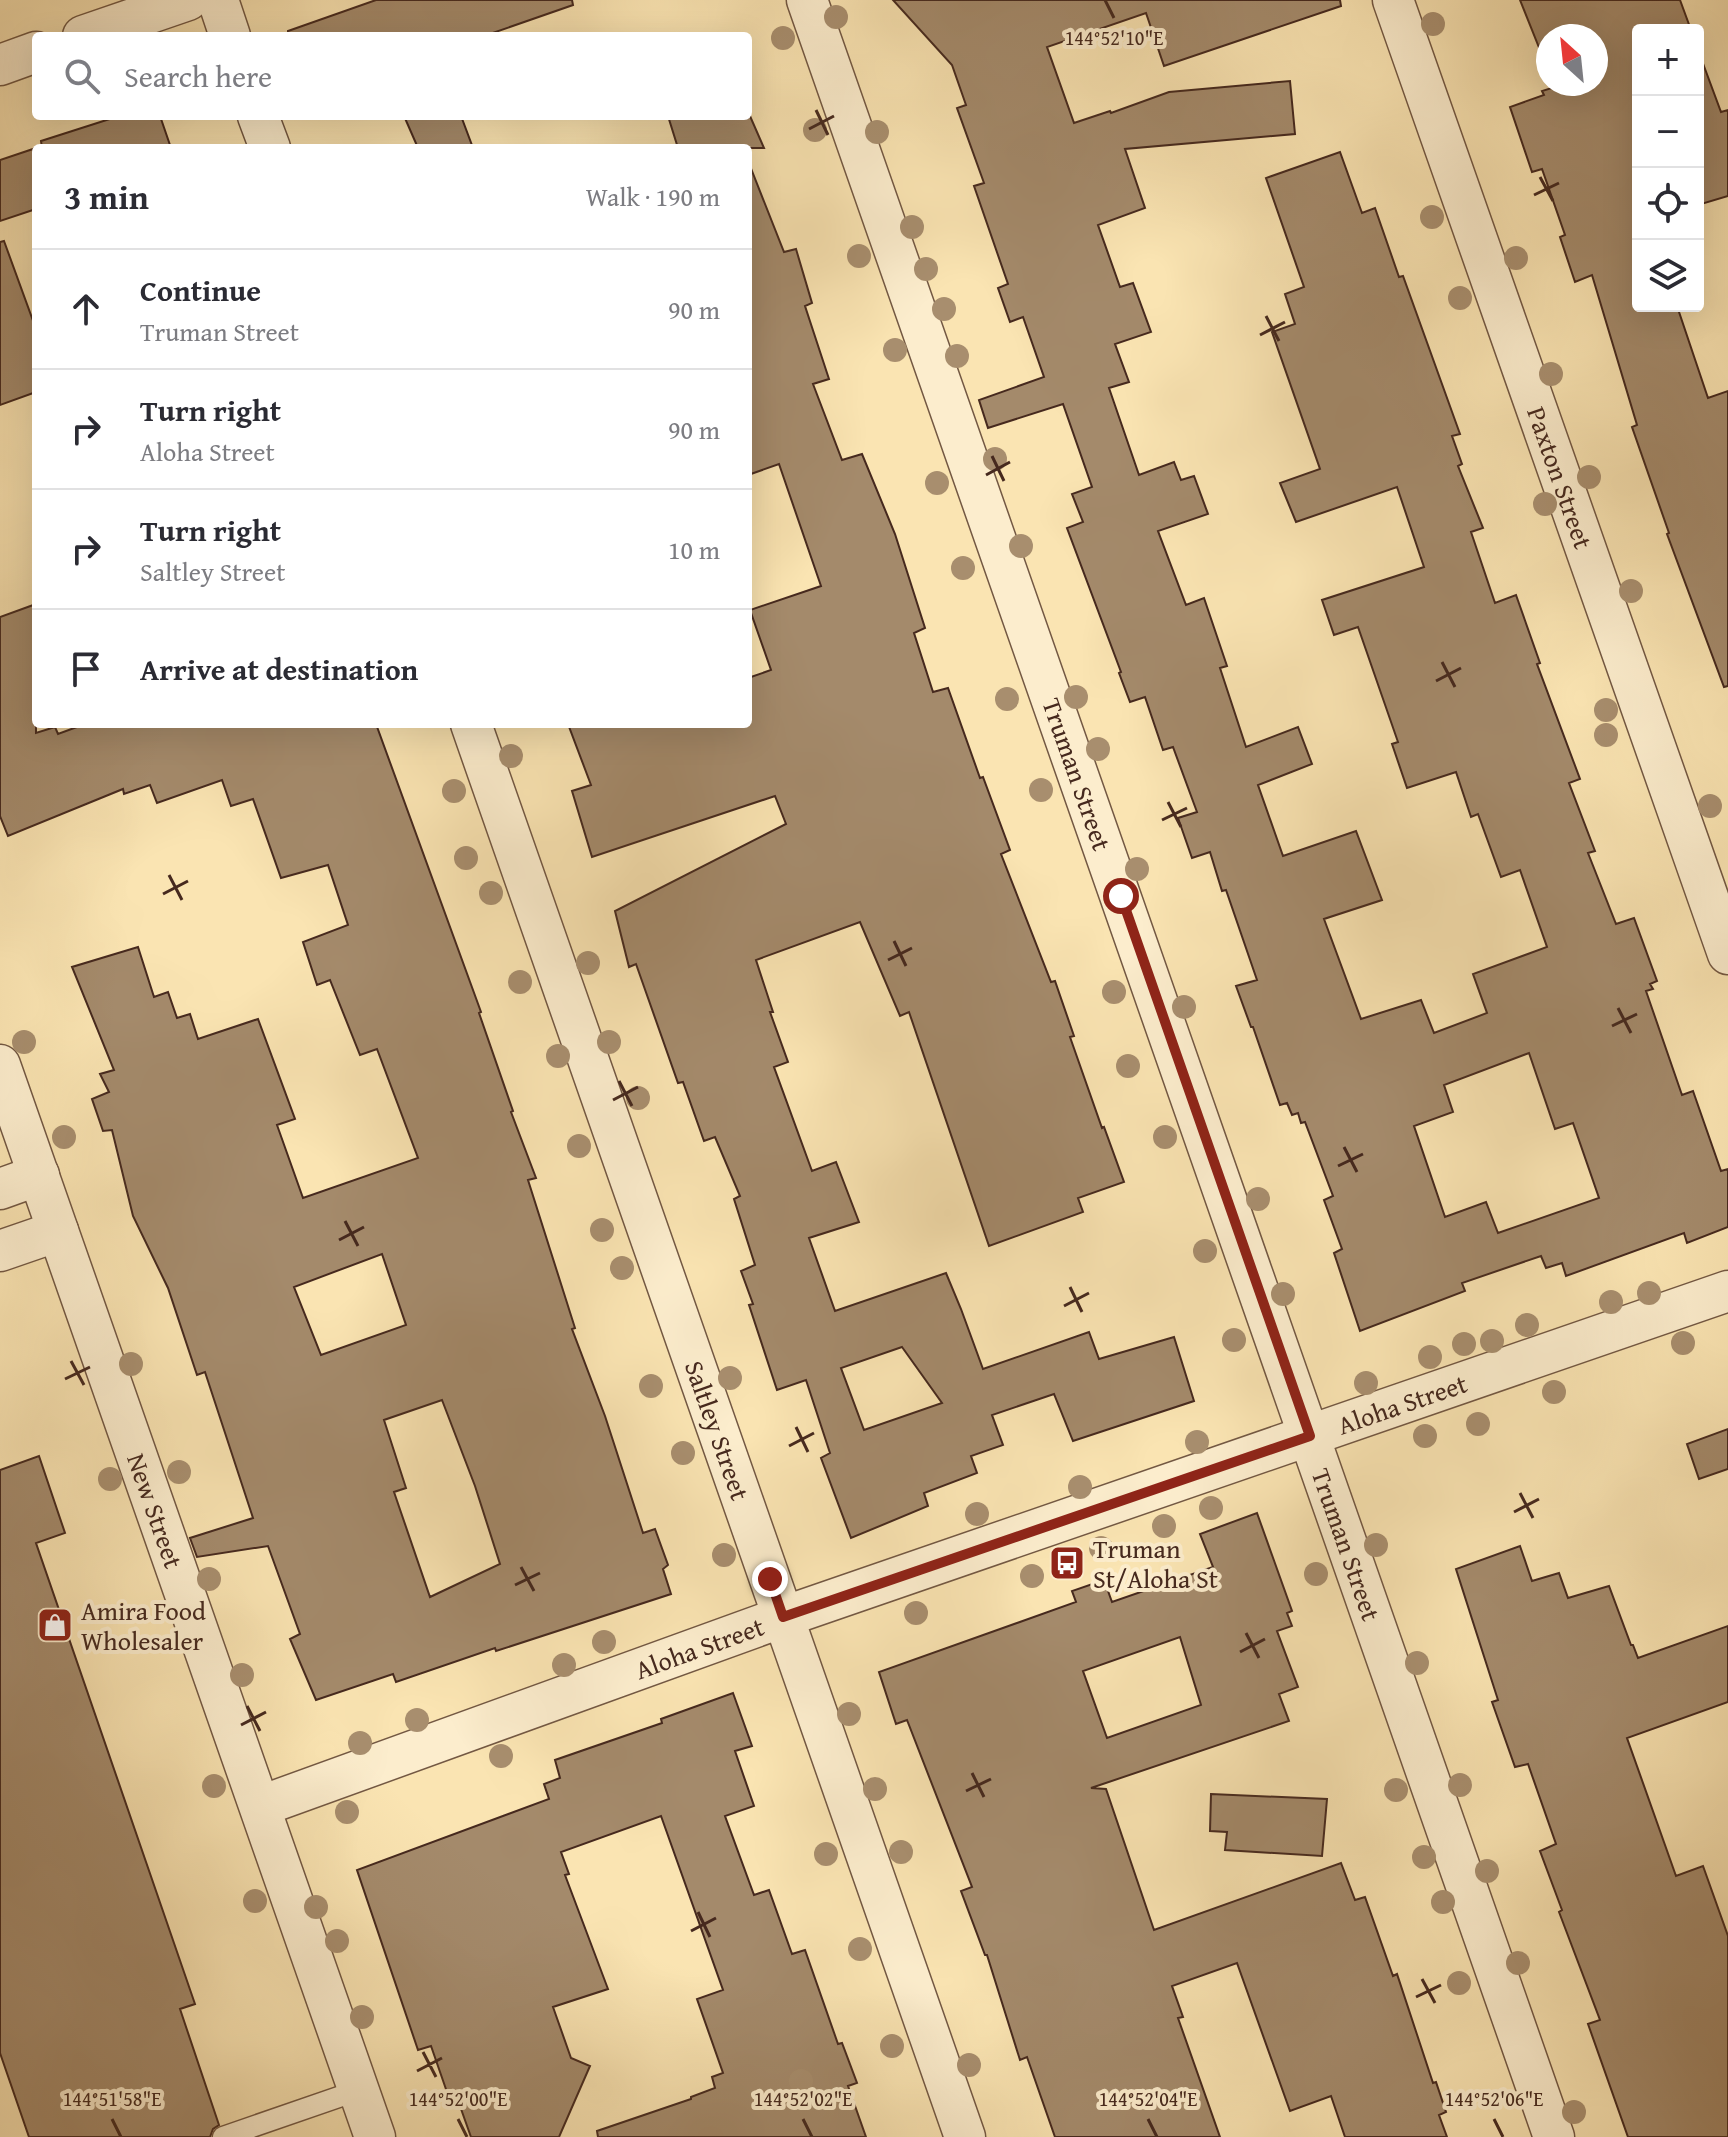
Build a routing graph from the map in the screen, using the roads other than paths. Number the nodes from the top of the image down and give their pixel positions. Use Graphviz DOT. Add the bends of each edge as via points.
graph roads {
  1 [pos="188,0"];
  2 [pos="218,0"];
  3 [pos="807,0"];
  4 [pos="1393,0"];
  5 [pos="95,32"];
  6 [pos="229,32"];
  7 [pos="32,53"];
  8 [pos="0,65"];
  9 [pos="260,120"];
  10 [pos="268,144"];
  11 [pos="472,728"];
  12 [pos="1728,954"];
  13 [pos="0,1065"];
  14 [pos="39,1175"];
  15 [pos="0,1189"];
  16 [pos="58,1231"];
  17 [pos="0,1251"];
  18 [pos="1728,1291"];
  19 [pos="1310,1436"];
  20 [pos="783,1617"];
  21 [pos="261,1806"];
  22 [pos="359,2090"];
  23 [pos="223,2137"];
  24 [pos="375,2137"];
  25 [pos="965,2137"];
  26 [pos="1554,2137"];
  1 -- 5 [label="street"];
  2 -- 6 [label="street"];
  3 -- 19 [label="street, Truman Street"];
  4 -- 12 [label="street, Paxton Street"];
  7 -- 8 [label="street"];
  9 -- 10 [label="street"];
  11 -- 20 [label="street, Saltley Street"];
  13 -- 14 [label="street, New Street"];
  14 -- 15 [label="street"];
  14 -- 16 [label="street, New Street"];
  16 -- 17 [label="street"];
  16 -- 21 [label="street, New Street"];
  18 -- 19 [label="street, Aloha Street"];
  19 -- 20 [label="street, Aloha Street"];
  19 -- 26 [label="street, Truman Street"];
  20 -- 21 [label="street, Aloha Street"];
  20 -- 25 [label="street, Saltley Street"];
  21 -- 22 [label="street, New Street"];
  22 -- 23 [label="lane"];
  22 -- 24 [label="street, New Street"];
}
